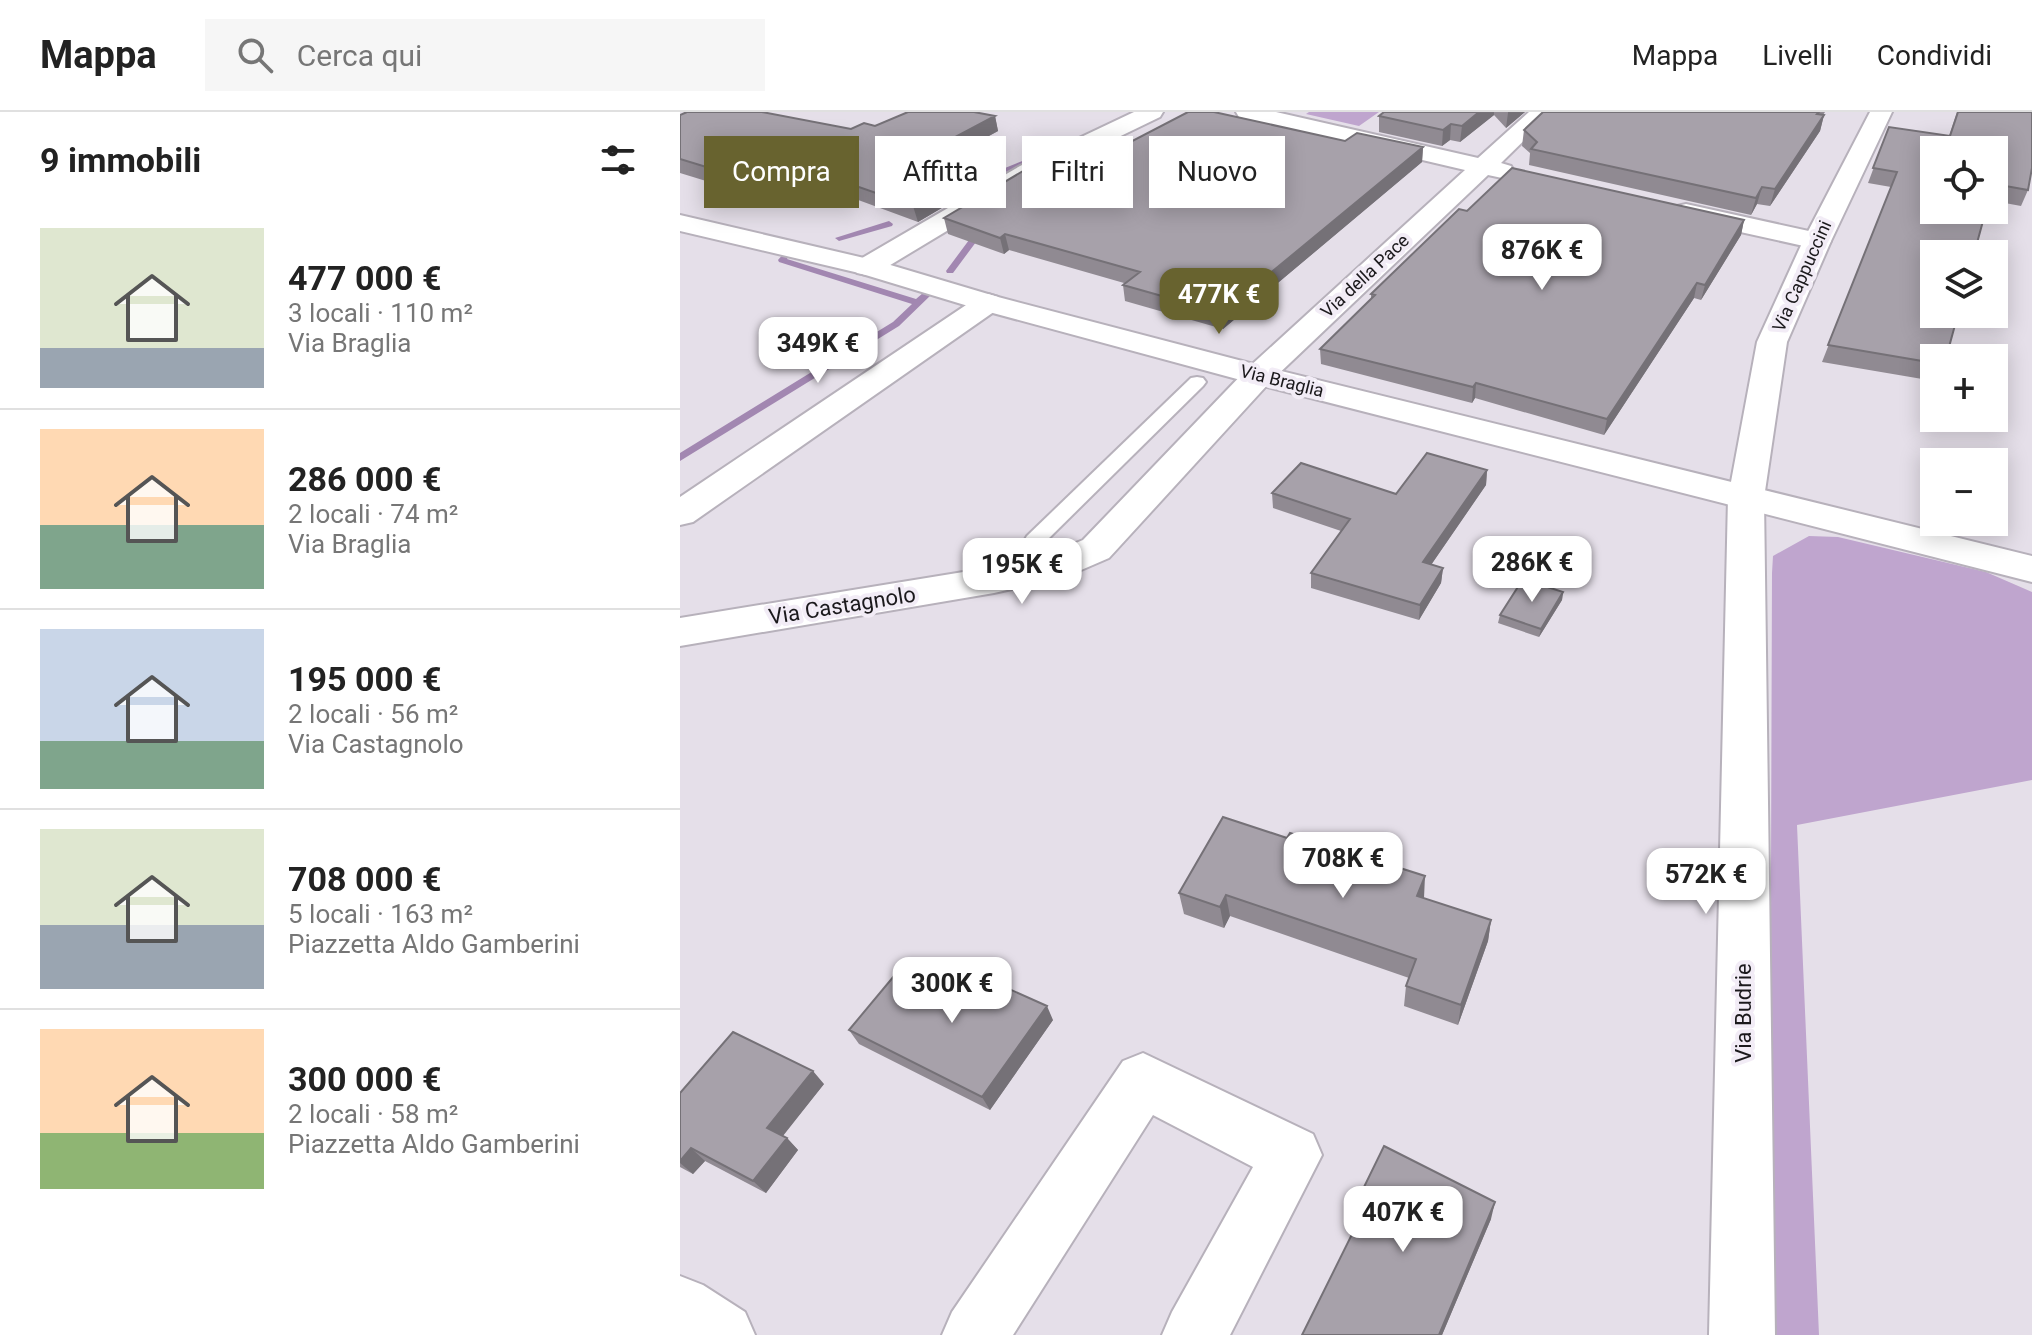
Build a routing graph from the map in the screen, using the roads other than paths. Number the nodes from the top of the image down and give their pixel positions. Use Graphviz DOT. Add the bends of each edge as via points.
graph roads {
  1 [pos="1152,112"];
  2 [pos="1247,112"];
  3 [pos="1542,112"];
  4 [pos="1881,112"];
  5 [pos="1481,166"];
  6 [pos="1531,177"];
  7 [pos="1666,208"];
  8 [pos="680,223"];
  9 [pos="1817,241"];
  10 [pos="867,267"];
  11 [pos="988,303"];
  12 [pos="1259,375"];
  13 [pos="1197,382"];
  14 [pos="1746,498"];
  15 [pos="680,514"];
  16 [pos="1034,541"];
  17 [pos="2032,569"];
  18 [pos="680,632"];
  19 [pos="680,1308"];
  20 [pos="722,1335"];
  21 [pos="975,1335"];
  22 [pos="1195,1335"];
  23 [pos="1742,1335"];
  1 -- 10 [label="street" via="1029,171"];
  2 -- 5 [label="street"];
  3 -- 5 [label="street, Via della Pace"];
  4 -- 9 [label="street, Via Cappuccini"];
  5 -- 6 [label="street"];
  5 -- 12 [label="street, Via della Pace"];
  7 -- 9 [label="street"];
  8 -- 10 [label="street, Via Braglia"];
  9 -- 14 [label="street, Via Cappuccini" via="1772,342"];
  10 -- 11 [label="street, Via Braglia"];
  11 -- 12 [label="street, Via Braglia"];
  11 -- 15 [label="street"];
  12 -- 14 [label="street, Via Braglia"];
  12 -- 18 [label="street, Via Castagnolo" via="1096,549 1051,568 994,580"];
  13 -- 16 [label="lane"];
  14 -- 17 [label="street, Via Braglia"];
  14 -- 23 [label="street, Via Budrie"];
  19 -- 20 [label="street"];
  21 -- 22 [label="street" via="1143,1080 1292,1155"];
}
